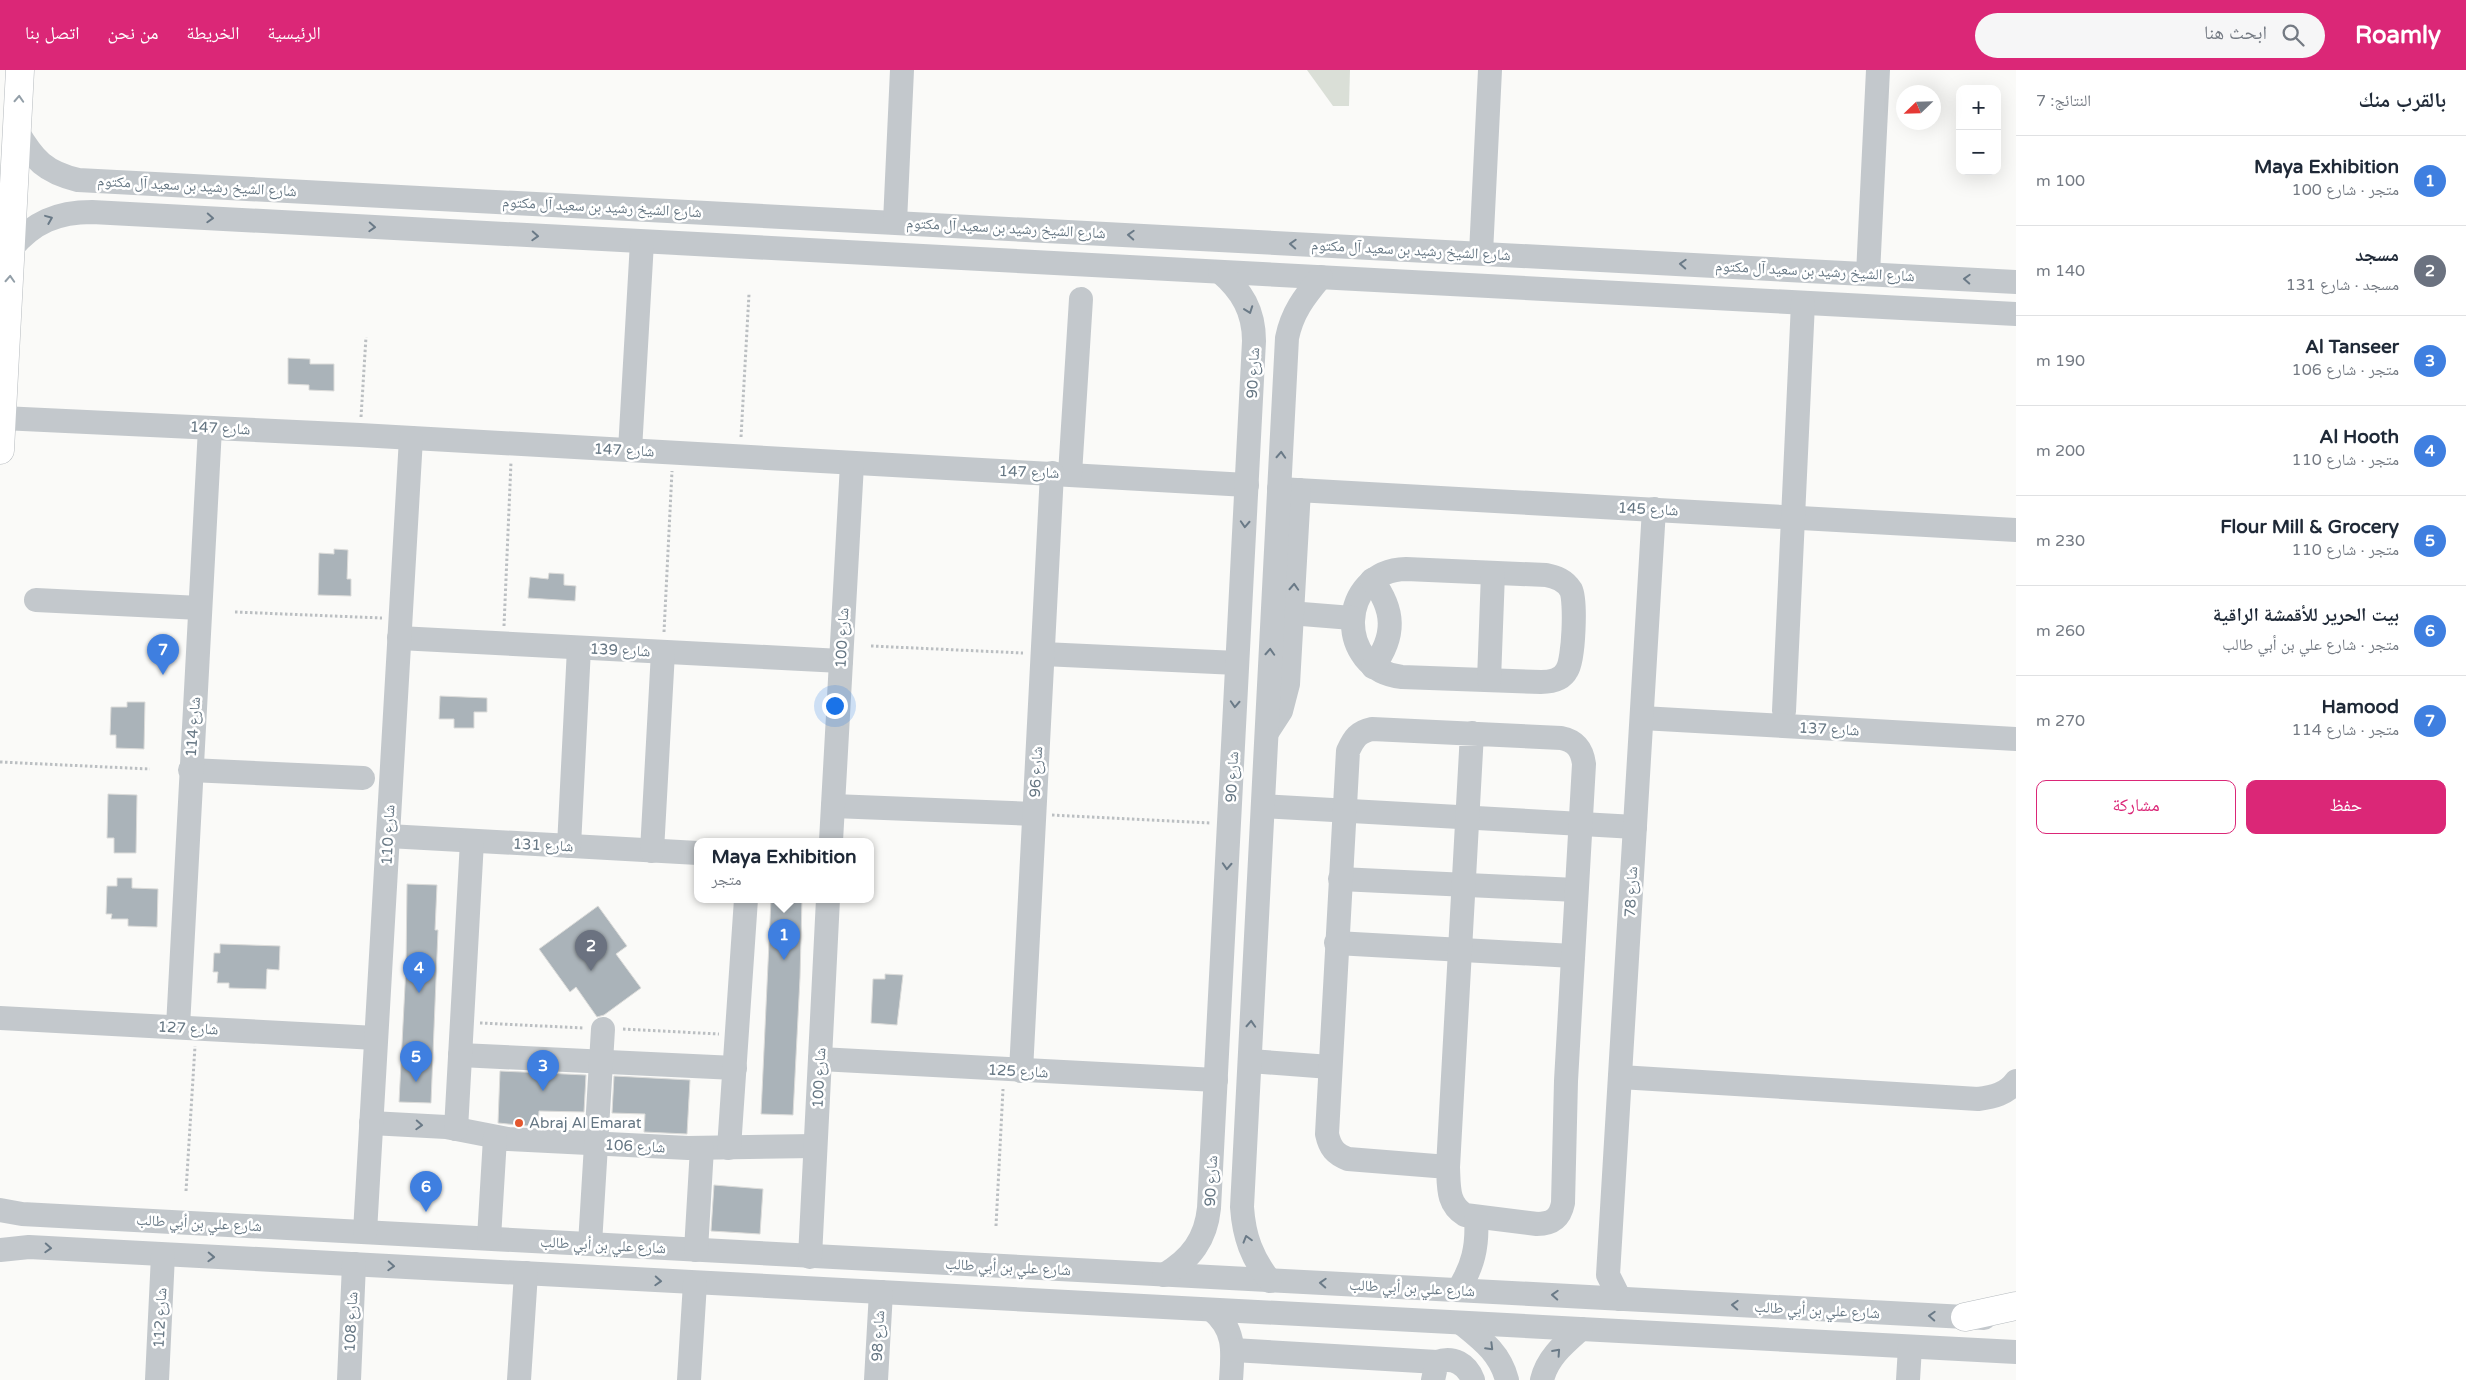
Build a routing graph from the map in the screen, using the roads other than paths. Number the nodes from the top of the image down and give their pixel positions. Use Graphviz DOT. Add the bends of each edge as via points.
graph roads {
  1 [pos="20,70"];
  2 [pos="902,70"];
  3 [pos="1490,70"];
  4 [pos="1878,70"];
  5 [pos="18,131"];
  6 [pos="116,182"];
  7 [pos="113,213"];
  8 [pos="895,222"];
  9 [pos="992,227"];
  10 [pos="1025,229"];
  11 [pos="642,242"];
  12 [pos="11,249"];
  13 [pos="1481,253"];
  14 [pos="1527,256"];
  15 [pos="992,260"];
  16 [pos="1022,262"];
  17 [pos="1220,272"];
  18 [pos="1868,274"];
  19 [pos="1320,277"];
  20 [pos="2016,282"];
  21 [pos="1526,288"];
  22 [pos="1081,299"];
  23 [pos="1803,302"];
  24 [pos="2016,314"];
  25 [pos="1251,402"];
  26 [pos="1283,406"];
  27 [pos="2,418"];
  28 [pos="210,428"];
  29 [pos="411,438"];
  30 [pos="0,450"];
  31 [pos="630,450"];
  32 [pos="852,464"];
  33 [pos="1061,473"];
  34 [pos="1247,485"];
  35 [pos="1289,490"];
  36 [pos="1654,509"];
  37 [pos="1793,517"];
  38 [pos="2016,530"];
  39 [pos="1493,573"];
  40 [pos="1372,580"];
  41 [pos="36,600"];
  42 [pos="200,608"];
  43 [pos="1282,613"];
  44 [pos="1352,618"];
  45 [pos="399,628"];
  46 [pos="579,648"];
  47 [pos="663,652"];
  48 [pos="1043,654"];
  49 [pos="841,661"];
  50 [pos="1237,663"];
  51 [pos="1373,666"];
  52 [pos="1489,680"];
  53 [pos="1784,712"];
  54 [pos="1642,718"];
  55 [pos="1234,733"];
  56 [pos="1266,734"];
  57 [pos="1472,734"];
  58 [pos="2016,739"];
  59 [pos="1265,758"];
  60 [pos="1232,759"];
  61 [pos="190,770"];
  62 [pos="363,778"];
  63 [pos="833,806"];
  64 [pos="1263,806"];
  65 [pos="1344,811"];
  66 [pos="1034,814"];
  67 [pos="1468,818"];
  68 [pos="1580,824"];
  69 [pos="1635,827"];
  70 [pos="388,836"];
  71 [pos="832,838"];
  72 [pos="472,841"];
  73 [pos="569,846"];
  74 [pos="652,851"];
  75 [pos="694,853"];
  76 [pos="1340,879"];
  77 [pos="1464,885"];
  78 [pos="1576,890"];
  79 [pos="746,903"];
  80 [pos="828,903"];
  81 [pos="1336,943"];
  82 [pos="1460,950"];
  83 [pos="1573,956"];
  84 [pos="0,1018"];
  85 [pos="187,1028"];
  86 [pos="603,1028"];
  87 [pos="376,1038"];
  88 [pos="460,1055"];
  89 [pos="820,1060"];
  90 [pos="1250,1061"];
  91 [pos="601,1062"];
  92 [pos="1330,1066"];
  93 [pos="735,1068"];
  94 [pos="1012,1071"];
  95 [pos="1620,1077"];
  96 [pos="1216,1080"];
  97 [pos="2009,1088"];
  98 [pos="371,1123"];
  99 [pos="456,1129"];
  100 [pos="496,1138"];
  101 [pos="597,1144"];
  102 [pos="815,1146"];
  103 [pos="702,1148"];
  104 [pos="729,1148"];
  105 [pos="1212,1154"];
  106 [pos="1245,1156"];
  107 [pos="1448,1167"];
  108 [pos="0,1210"];
  109 [pos="99,1218"];
  110 [pos="1476,1218"];
  111 [pos="364,1232"];
  112 [pos="489,1238"];
  113 [pos="582,1243"];
  114 [pos="628,1246"];
  115 [pos="0,1250"];
  116 [pos="696,1250"];
  117 [pos="94,1251"];
  118 [pos="163,1255"];
  119 [pos="810,1257"];
  120 [pos="354,1264"];
  121 [pos="526,1273"];
  122 [pos="1164,1275"];
  123 [pos="1608,1275"];
  124 [pos="573,1276"];
  125 [pos="624,1279"];
  126 [pos="1270,1281"];
  127 [pos="695,1283"];
  128 [pos="1384,1286"];
  129 [pos="1458,1290"];
  130 [pos="881,1292"];
  131 [pos="1593,1297"];
  132 [pos="1620,1299"];
  133 [pos="2016,1306"];
  134 [pos="1782,1308"];
  135 [pos="1212,1310"];
  136 [pos="1965,1317"];
  137 [pos="1383,1319"];
  138 [pos="2016,1320"];
  139 [pos="1461,1323"];
  140 [pos="1581,1329"];
  141 [pos="1780,1340"];
  142 [pos="1910,1346"];
  143 [pos="1233,1350"];
  144 [pos="2016,1352"];
  145 [pos="1381,1358"];
  146 [pos="1435,1371"];
  147 [pos="157,1380"];
  148 [pos="348,1380"];
  149 [pos="519,1380"];
  150 [pos="689,1380"];
  151 [pos="876,1380"];
  152 [pos="1231,1380"];
  153 [pos="1473,1380"];
  154 [pos="1507,1380"];
  155 [pos="1542,1380"];
  156 [pos="1908,1380"];
  5 -- 1 [label="main road, one-way"];
  2 -- 8 [label="street"];
  3 -- 13 [label="street"];
  4 -- 18 [label="street"];
  5 -- 6 [label="street, شارع الشيخ رشيد بن سعيد آل مكتوم" via="30,153 52,171 78,180"];
  5 -- 12 [label="main road"];
  6 -- 7 [label="street" via="105,192 104,200"];
  6 -- 8 [label="street, شارع الشيخ رشيد بن سعيد آل مكتوم"];
  7 -- 11 [label="street, one-way"];
  12 -- 7 [label="street, one-way" via="22,235 55,216 73,212"];
  8 -- 9 [label="street, شارع الشيخ رشيد بن سعيد آل مكتوم"];
  9 -- 10 [label="street, شارع الشيخ رشيد بن سعيد آل مكتوم"];
  9 -- 15 [label="street" via="1001,240 998,254"];
  13 -- 10 [label="street, شارع الشيخ رشيد بن سعيد آل مكتوم, one-way"];
  10 -- 16 [label="street" via="1014,241 1013,249"];
  11 -- 15 [label="street"];
  11 -- 31 [label="street"];
  27 -- 12 [label="main road, one-way"];
  13 -- 14 [label="street, شارع الشيخ رشيد بن سعيد آل مكتوم"];
  18 -- 14 [label="street, شارع الشيخ رشيد بن سعيد آل مكتوم, one-way"];
  14 -- 21 [label="street" via="1532,260 1535,275"];
  15 -- 16 [label="street"];
  16 -- 17 [label="street"];
  17 -- 19 [label="street"];
  17 -- 25 [label="street, شارع 90, one-way" via="1239,291 1251,314 1254,340"];
  20 -- 18 [label="street, شارع الشيخ رشيد بن سعيد آل مكتوم, one-way"];
  19 -- 21 [label="street"];
  19 -- 26 [label="street, شارع 90" via="1298,305 1291,320"];
  21 -- 23 [label="street"];
  22 -- 33 [label="street, شارع 96"];
  23 -- 24 [label="street"];
  23 -- 37 [label="street"];
  25 -- 26 [label="street" via="1254,395 1268,390 1275,392"];
  25 -- 34 [label="street, شارع 90"];
  35 -- 26 [label="street, شارع 90, one-way"];
  27 -- 28 [label="street, شارع 147"];
  27 -- 30 [label="main road"];
  28 -- 29 [label="street, شارع 147"];
  28 -- 42 [label="street, شارع 114"];
  29 -- 31 [label="street, شارع 147"];
  29 -- 45 [label="street, شارع 110"];
  31 -- 32 [label="street, شارع 147"];
  32 -- 33 [label="street, شارع 147"];
  32 -- 49 [label="street, شارع 100"];
  33 -- 34 [label="street, شارع 147"];
  33 -- 48 [label="street, شارع 96"];
  34 -- 50 [label="street, شارع 90, one-way"];
  35 -- 36 [label="street, شارع 145"];
  43 -- 35 [label="street, شارع 90, one-way"];
  36 -- 37 [label="street, شارع 145"];
  36 -- 54 [label="street, شارع 78"];
  37 -- 38 [label="street, شارع 145"];
  37 -- 53 [label="street"];
  39 -- 40 [label="street" via="1394,570"];
  39 -- 52 [label="street"];
  39 -- 52 [label="street" via="1556,577 1565,582 1574,602 1571,661 1560,678 1551,682"];
  40 -- 44 [label="street" via="1359,597"];
  40 -- 51 [label="street" via="1388,607 1390,623 1383,654"];
  41 -- 42 [label="street"];
  42 -- 61 [label="street, شارع 114"];
  43 -- 44 [label="street"];
  56 -- 43 [label="street, one-way"];
  44 -- 51 [label="street" via="1357,644"];
  45 -- 46 [label="street, شارع 139" via="504,644"];
  45 -- 70 [label="street, شارع 110"];
  46 -- 47 [label="street, شارع 139"];
  46 -- 73 [label="street"];
  47 -- 49 [label="street, شارع 139"];
  47 -- 74 [label="street"];
  48 -- 50 [label="street"];
  48 -- 66 [label="street, شارع 96"];
  49 -- 63 [label="street, شارع 100"];
  50 -- 55 [label="street, شارع 90, one-way"];
  51 -- 52 [label="street" via="1392,676"];
  54 -- 58 [label="street, شارع 137"];
  54 -- 69 [label="street, شارع 78"];
  55 -- 56 [label="street" via="1249,741"];
  55 -- 60 [label="street, شارع 90"];
  56 -- 59 [label="street"];
  57 -- 65 [label="street" via="1362,731 1354,738 1348,751"];
  57 -- 67 [label="street"];
  57 -- 68 [label="street" via="1561,738 1574,743 1583,754 1584,764"];
  59 -- 60 [label="street" via="1248,748"];
  59 -- 64 [label="street"];
  60 -- 96 [label="street, شارع 90, one-way"];
  61 -- 62 [label="street"];
  61 -- 85 [label="street, شارع 114"];
  63 -- 66 [label="street"];
  63 -- 71 [label="street, شارع 100"];
  64 -- 65 [label="street"];
  90 -- 64 [label="street, one-way"];
  65 -- 67 [label="street"];
  65 -- 76 [label="street"];
  66 -- 94 [label="street, شارع 96"];
  67 -- 68 [label="street"];
  67 -- 77 [label="street"];
  68 -- 69 [label="street"];
  68 -- 78 [label="street"];
  69 -- 95 [label="street, شارع 78"];
  70 -- 72 [label="street, شارع 131"];
  70 -- 87 [label="street, شارع 110"];
  72 -- 73 [label="street, شارع 131"];
  72 -- 88 [label="street"];
  73 -- 74 [label="street, شارع 131"];
  74 -- 75 [label="street, شارع 131"];
  76 -- 77 [label="street"];
  76 -- 81 [label="street"];
  77 -- 78 [label="street"];
  77 -- 82 [label="street"];
  78 -- 83 [label="street"];
  79 -- 93 [label="street"];
  80 -- 89 [label="street, شارع 100"];
  81 -- 82 [label="street"];
  81 -- 92 [label="street"];
  82 -- 83 [label="street"];
  82 -- 107 [label="street"];
  83 -- 110 [label="street" via="1561,1212 1547,1224"];
  84 -- 85 [label="street, شارع 127"];
  85 -- 87 [label="street, شارع 127"];
  86 -- 91 [label="street"];
  87 -- 98 [label="street, شارع 110"];
  88 -- 91 [label="street"];
  88 -- 99 [label="street"];
  89 -- 94 [label="street, شارع 125"];
  89 -- 102 [label="street, شارع 100"];
  90 -- 92 [label="street"];
  90 -- 106 [label="street"];
  91 -- 93 [label="street"];
  91 -- 101 [label="street"];
  92 -- 107 [label="street" via="1327,1134 1329,1145 1336,1154 1348,1159"];
  93 -- 104 [label="street"];
  94 -- 96 [label="street, شارع 125"];
  95 -- 97 [label="street" via="1972,1098 1990,1098"];
  95 -- 123 [label="street, شارع 78"];
  96 -- 105 [label="street, شارع 90"];
  98 -- 99 [label="street, شارع 106, one-way"];
  98 -- 111 [label="street, شارع 110"];
  99 -- 100 [label="street, شارع 106"];
  100 -- 101 [label="street, شارع 106"];
  100 -- 112 [label="street"];
  101 -- 103 [label="street, شارع 106"];
  101 -- 113 [label="street"];
  102 -- 104 [label="street, شارع 106"];
  102 -- 119 [label="street, شارع 100"];
  103 -- 104 [label="street, شارع 106"];
  103 -- 116 [label="street"];
  105 -- 106 [label="street" via="1224,1162 1239,1161"];
  105 -- 122 [label="street, شارع 90" via="1204,1233 1191,1255"];
  126 -- 106 [label="street, one-way" via="1246,1239 1242,1208"];
  107 -- 110 [label="street" via="1451,1201 1457,1210"];
  108 -- 109 [label="street, شارع علي بن أبي طالب"];
  109 -- 111 [label="street, شارع علي بن أبي طالب"];
  109 -- 117 [label="street" via="90,1234"];
  110 -- 129 [label="street" via="1474,1258"];
  111 -- 112 [label="street, شارع علي بن أبي طالب"];
  112 -- 113 [label="street, شارع علي بن أبي طالب"];
  113 -- 114 [label="street, شارع علي بن أبي طالب"];
  113 -- 124 [label="street"];
  114 -- 116 [label="street, شارع علي بن أبي طالب"];
  114 -- 125 [label="street" via="620,1262"];
  115 -- 117 [label="street, one-way" via="14,1247"];
  116 -- 119 [label="street, شارع علي بن أبي طالب"];
  117 -- 118 [label="street"];
  118 -- 120 [label="street, one-way"];
  118 -- 147 [label="street, شارع 112"];
  119 -- 122 [label="street, شارع علي بن أبي طالب"];
  120 -- 121 [label="street, one-way"];
  120 -- 148 [label="street, شارع 108"];
  121 -- 124 [label="street"];
  121 -- 149 [label="street"];
  122 -- 126 [label="street, شارع علي بن أبي طالب"];
  123 -- 131 [label="street"];
  123 -- 132 [label="street"];
  124 -- 125 [label="street"];
  125 -- 127 [label="street, one-way"];
  128 -- 126 [label="street, شارع علي بن أبي طالب, one-way"];
  127 -- 130 [label="street"];
  127 -- 150 [label="street"];
  128 -- 129 [label="street, شارع علي بن أبي طالب"];
  128 -- 137 [label="street"];
  131 -- 129 [label="street, شارع علي بن أبي طالب, one-way"];
  130 -- 135 [label="street"];
  130 -- 151 [label="street, شارع 98"];
  131 -- 132 [label="street, شارع علي بن أبي طالب"];
  134 -- 132 [label="street, شارع علي بن أبي طالب, one-way"];
  133 -- 136 [label="main road"];
  136 -- 134 [label="street, شارع علي بن أبي طالب, one-way"];
  134 -- 141 [label="street" via="1788,1328"];
  135 -- 137 [label="street"];
  135 -- 143 [label="street" via="1228,1327"];
  136 -- 138 [label="street, شارع علي بن أبي طالب"];
  137 -- 139 [label="street"];
  137 -- 145 [label="street"];
  139 -- 140 [label="street"];
  139 -- 154 [label="street, one-way" via="1496,1353"];
  140 -- 141 [label="street"];
  155 -- 140 [label="street, one-way" via="1553,1355"];
  141 -- 142 [label="street"];
  142 -- 144 [label="street"];
  142 -- 156 [label="street"];
  143 -- 145 [label="street"];
  143 -- 152 [label="street"];
  145 -- 146 [label="street"];
  146 -- 153 [label="street" via="1446,1359 1456,1360"];
}
